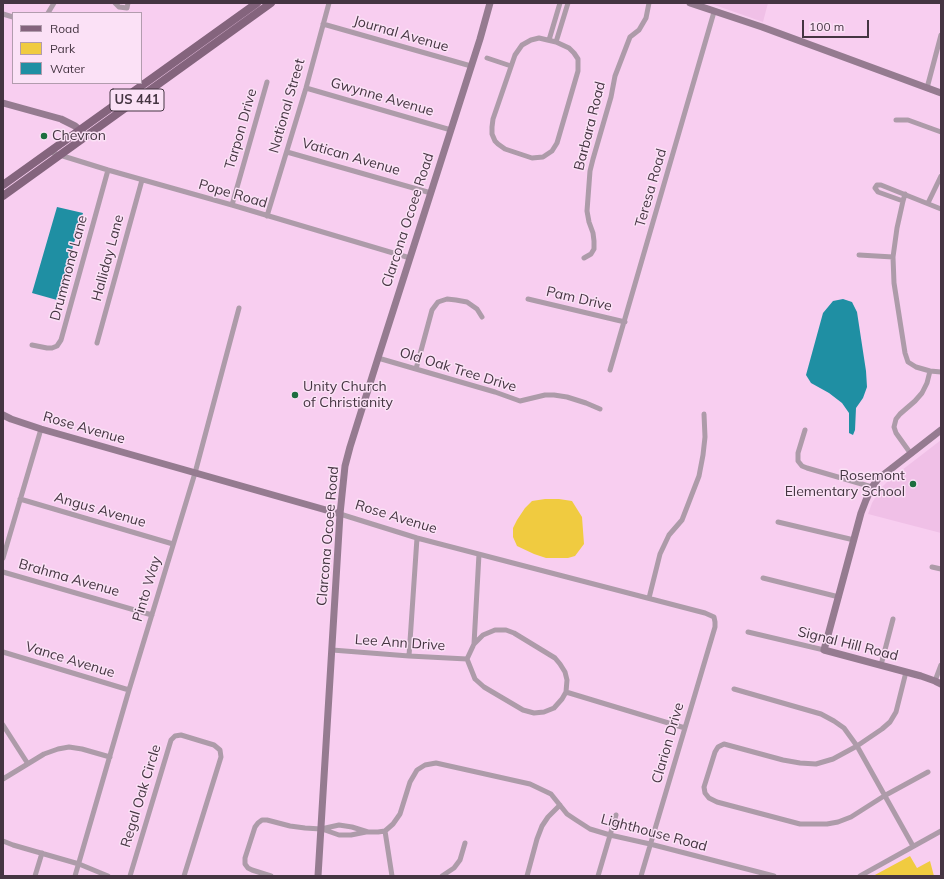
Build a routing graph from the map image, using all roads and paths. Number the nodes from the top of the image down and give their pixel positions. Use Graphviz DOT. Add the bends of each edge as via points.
graph roads {
  1 [pos="54,3"];
  2 [pos="115,3"];
  3 [pos="128,3"];
  4 [pos="256,3"];
  5 [pos="271,3"];
  6 [pos="329,3"];
  7 [pos="482,3"];
  8 [pos="560,3"];
  9 [pos="568,3"];
  10 [pos="650,3"];
  11 [pos="690,3"];
  12 [pos="490,4"];
  13 [pos="49,12"];
  14 [pos="714,12"];
  15 [pos="323,24"];
  16 [pos="941,35"];
  17 [pos="209,37"];
  18 [pos="549,40"];
  19 [pos="556,42"];
  20 [pos="212,45"];
  21 [pos="487,58"];
  22 [pos="471,66"];
  23 [pos="511,66"];
  24 [pos="267,82"];
  25 [pos="306,88"];
  26 [pos="927,88"];
  27 [pos="941,93"];
  28 [pos="3,103"];
  29 [pos="896,120"];
  30 [pos="80,130"];
  31 [pos="451,130"];
  32 [pos="941,132"];
  33 [pos="86,137"];
  34 [pos="50,152"];
  35 [pos="287,152"];
  36 [pos="60,155"];
  37 [pos="108,170"];
  38 [pos="941,176"];
  39 [pos="142,180"];
  40 [pos="3,186"];
  41 [pos="431,193"];
  42 [pos="905,194"];
  43 [pos="3,196"];
  44 [pos="903,201"];
  45 [pos="928,203"];
  46 [pos="232,205"];
  47 [pos="941,209"];
  48 [pos="267,216"];
  49 [pos="859,255"];
  50 [pos="893,257"];
  51 [pos="410,258"];
  52 [pos="584,258"];
  53 [pos="528,299"];
  54 [pos="239,308"];
  55 [pos="482,317"];
  56 [pos="625,322"];
  57 [pos="97,343"];
  58 [pos="32,345"];
  59 [pos="378,358"];
  60 [pos="416,369"];
  61 [pos="610,370"];
  62 [pos="930,371"];
  63 [pos="941,372"];
  64 [pos="600,409"];
  65 [pos="704,414"];
  66 [pos="3,415"];
  67 [pos="41,429"];
  68 [pos="805,430"];
  69 [pos="941,430"];
  70 [pos="911,454"];
  71 [pos="195,473"];
  72 [pos="872,487"];
  73 [pos="20,499"];
  74 [pos="340,514"];
  75 [pos="778,522"];
  76 [pos="417,538"];
  77 [pos="854,540"];
  78 [pos="174,544"];
  79 [pos="479,554"];
  80 [pos="3,558"];
  81 [pos="932,567"];
  82 [pos="941,569"];
  83 [pos="3,572"];
  84 [pos="763,578"];
  85 [pos="839,597"];
  86 [pos="650,598"];
  87 [pos="152,615"];
  88 [pos="714,618"];
  89 [pos="893,619"];
  90 [pos="748,632"];
  91 [pos="474,644"];
  92 [pos="332,650"];
  93 [pos="824,650"];
  94 [pos="3,652"];
  95 [pos="409,656"];
  96 [pos="467,659"];
  97 [pos="881,665"];
  98 [pos="941,665"];
  99 [pos="906,672"];
  100 [pos="938,682"];
  101 [pos="734,689"];
  102 [pos="129,690"];
  103 [pos="566,692"];
  104 [pos="3,725"];
  105 [pos="685,728"];
  106 [pos="856,746"];
  107 [pos="110,757"];
  108 [pos="28,764"];
  109 [pos="928,772"];
  110 [pos="3,779"];
  111 [pos="884,796"];
  112 [pos="560,805"];
  113 [pos="616,815"];
  114 [pos="321,829"];
  115 [pos="385,831"];
  116 [pos="941,831"];
  117 [pos="368,832"];
  118 [pos="610,835"];
  119 [pos="3,841"];
  120 [pos="465,843"];
  121 [pos="650,844"];
  122 [pos="913,846"];
  123 [pos="42,853"];
  124 [pos="79,864"];
  125 [pos="35,876"];
  126 [pos="75,876"];
  127 [pos="108,876"];
  128 [pos="130,876"];
  129 [pos="184,876"];
  130 [pos="271,876"];
  131 [pos="318,876"];
  132 [pos="392,876"];
  133 [pos="442,876"];
  134 [pos="526,876"];
  135 [pos="598,876"];
  136 [pos="641,876"];
  137 [pos="774,876"];
  138 [pos="860,876"];
  1 -- 13 [label="street"];
  2 -- 3 [label="street" via="126,8"];
  4 -- 17 [label="main road, US 441"];
  5 -- 20 [label="main road, US 441"];
  6 -- 15 [label="street, National Street"];
  7 -- 12 [label="street"];
  8 -- 18 [label="street"];
  9 -- 19 [label="street"];
  10 -- 52 [label="street, Barbara Road" via="640,30 630,37 615,76 593,158 587,211 593,233 594,250"];
  11 -- 14 [label="street"];
  12 -- 22 [label="street, Clarcona Ocoee Road"];
  14 -- 26 [label="street" via="762,27"];
  14 -- 56 [label="street, Teresa Road"];
  15 -- 22 [label="street, Journal Avenue"];
  15 -- 25 [label="street, National Street"];
  16 -- 26 [label="street"];
  17 -- 20 [label="street"];
  17 -- 30 [label="main road, US 441"];
  18 -- 19 [label="street"];
  18 -- 23 [label="street" via="540,38 521,46"];
  19 -- 23 [label="street" via="574,53 578,60 578,71 557,143 552,151 543,157 532,158 505,148 495,141 492,134 492,122"];
  20 -- 33 [label="main road, US 441"];
  21 -- 23 [label="street"];
  22 -- 31 [label="street, Clarcona Ocoee Road"];
  24 -- 46 [label="street, Tarpon Drive"];
  25 -- 31 [label="street, Gwynne Avenue"];
  25 -- 35 [label="street, National Street"];
  26 -- 27 [label="street"];
  28 -- 30 [label="street" via="61,119"];
  29 -- 32 [label="street" via="908,120"];
  30 -- 33 [label="street"];
  30 -- 34 [label="main road, US 441"];
  31 -- 41 [label="street, Clarcona Ocoee Road"];
  33 -- 36 [label="main road, US 441"];
  34 -- 36 [label="street, Pope Road"];
  34 -- 40 [label="main road, US 441"];
  35 -- 41 [label="street, Vatican Avenue"];
  35 -- 48 [label="street, National Street"];
  36 -- 37 [label="street, Pope Road"];
  36 -- 43 [label="main road, US 441"];
  37 -- 39 [label="street, Pope Road"];
  37 -- 58 [label="street, Drummond Lane" via="61,340 52,348"];
  38 -- 45 [label="street"];
  39 -- 46 [label="street, Pope Road"];
  39 -- 57 [label="street, Halliday Lane"];
  41 -- 51 [label="street, Clarcona Ocoee Road"];
  42 -- 44 [label="street"];
  42 -- 44 [label="street" via="881,185 875,188 878,192"];
  42 -- 45 [label="street"];
  44 -- 50 [label="street"];
  45 -- 47 [label="street"];
  46 -- 48 [label="street, Pope Road"];
  48 -- 51 [label="street, Pope Road"];
  49 -- 50 [label="street"];
  50 -- 62 [label="street" via="894,283 905,353 908,362"];
  51 -- 59 [label="street, Clarcona Ocoee Road"];
  53 -- 56 [label="street, Pam Drive"];
  54 -- 71 [label="street, Pinto Way"];
  55 -- 60 [label="street" via="477,309 467,302 447,299 438,302 432,310"];
  56 -- 61 [label="street, Teresa Road"];
  59 -- 60 [label="street, Old Oak Tree Drive"];
  59 -- 74 [label="street, Clarcona Ocoee Road" via="345,466"];
  60 -- 64 [label="street, Old Oak Tree Drive" via="520,401 554,395"];
  62 -- 63 [label="street"];
  62 -- 70 [label="street" via="922,393 900,414 894,427"];
  65 -- 86 [label="street" via="705,437 699,476 682,520 669,535 660,554"];
  66 -- 67 [label="street, Rose Avenue"];
  67 -- 71 [label="street, Rose Avenue"];
  67 -- 73 [label="street"];
  68 -- 72 [label="street" via="798,454 798,461 802,466"];
  69 -- 70 [label="street"];
  70 -- 72 [label="street" via="878,479"];
  71 -- 74 [label="street, Rose Avenue"];
  71 -- 78 [label="street, Pinto Way"];
  72 -- 77 [label="street" via="861,513"];
  73 -- 78 [label="street, Angus Avenue"];
  73 -- 80 [label="street"];
  74 -- 76 [label="street, Rose Avenue"];
  74 -- 92 [label="street, Clarcona Ocoee Road"];
  75 -- 77 [label="street"];
  76 -- 79 [label="street, Rose Avenue"];
  76 -- 95 [label="street"];
  77 -- 85 [label="street"];
  78 -- 87 [label="street, Pinto Way"];
  79 -- 86 [label="street, Rose Avenue"];
  79 -- 91 [label="street"];
  81 -- 82 [label="street"];
  83 -- 87 [label="street, Brahma Avenue"];
  84 -- 85 [label="street"];
  85 -- 93 [label="street"];
  86 -- 88 [label="street, Rose Avenue" via="705,612"];
  87 -- 102 [label="street, Pinto Way"];
  88 -- 105 [label="street, Clarion Drive" via="715,627"];
  89 -- 97 [label="street"];
  90 -- 93 [label="street, Signal Hill Road"];
  91 -- 96 [label="street"];
  91 -- 103 [label="street" via="483,634 495,630 514,633 560,664 567,680"];
  92 -- 95 [label="street, Lee Ann Drive"];
  92 -- 114 [label="street, Clarcona Ocoee Road"];
  93 -- 97 [label="street, Signal Hill Road"];
  94 -- 102 [label="street, Vance Avenue"];
  95 -- 96 [label="street, Lee Ann Drive"];
  96 -- 103 [label="street" via="475,679 523,710 534,713 554,708"];
  97 -- 99 [label="street, Signal Hill Road"];
  98 -- 100 [label="street"];
  99 -- 100 [label="street, Signal Hill Road"];
  99 -- 106 [label="street" via="896,712 890,722"];
  101 -- 106 [label="street" via="821,714 844,728"];
  102 -- 107 [label="street, Pinto Way"];
  103 -- 105 [label="street"];
  104 -- 108 [label="street"];
  105 -- 121 [label="street, Clarion Drive"];
  106 -- 111 [label="street"];
  106 -- 111 [label="street" via="833,759 816,764 783,760 724,744 714,752 704,787 705,793 717,802 800,824 838,822 851,817"];
  107 -- 108 [label="street" via="69,747 44,754"];
  107 -- 124 [label="street, Pinto Way"];
  108 -- 110 [label="street"];
  109 -- 111 [label="street"];
  111 -- 122 [label="street"];
  112 -- 115 [label="street, Lighthouse Road" via="551,794 530,784 436,762 417,770 410,782 400,814"];
  112 -- 118 [label="street, Lighthouse Road" via="567,814 590,829"];
  112 -- 134 [label="street" via="542,826"];
  113 -- 118 [label="street"];
  114 -- 117 [label="street" via="339,825"];
  114 -- 117 [label="street" via="351,836"];
  114 -- 130 [label="street" via="290,826 267,820 258,823 245,864 252,870"];
  114 -- 131 [label="street, Clarcona Ocoee Road"];
  115 -- 117 [label="street"];
  115 -- 132 [label="street"];
  116 -- 122 [label="street"];
  118 -- 121 [label="street, Lighthouse Road"];
  118 -- 135 [label="street"];
  119 -- 123 [label="street"];
  120 -- 133 [label="street" via="460,860"];
  121 -- 136 [label="street, Clarion Drive"];
  121 -- 137 [label="street, Lighthouse Road"];
  122 -- 138 [label="street"];
  123 -- 124 [label="street"];
  123 -- 125 [label="street"];
  124 -- 126 [label="street, Pinto Way"];
  124 -- 127 [label="street"];
  128 -- 129 [label="street, Regal Oak Circle" via="171,740 181,734 214,745 220,750 220,758"];
}
